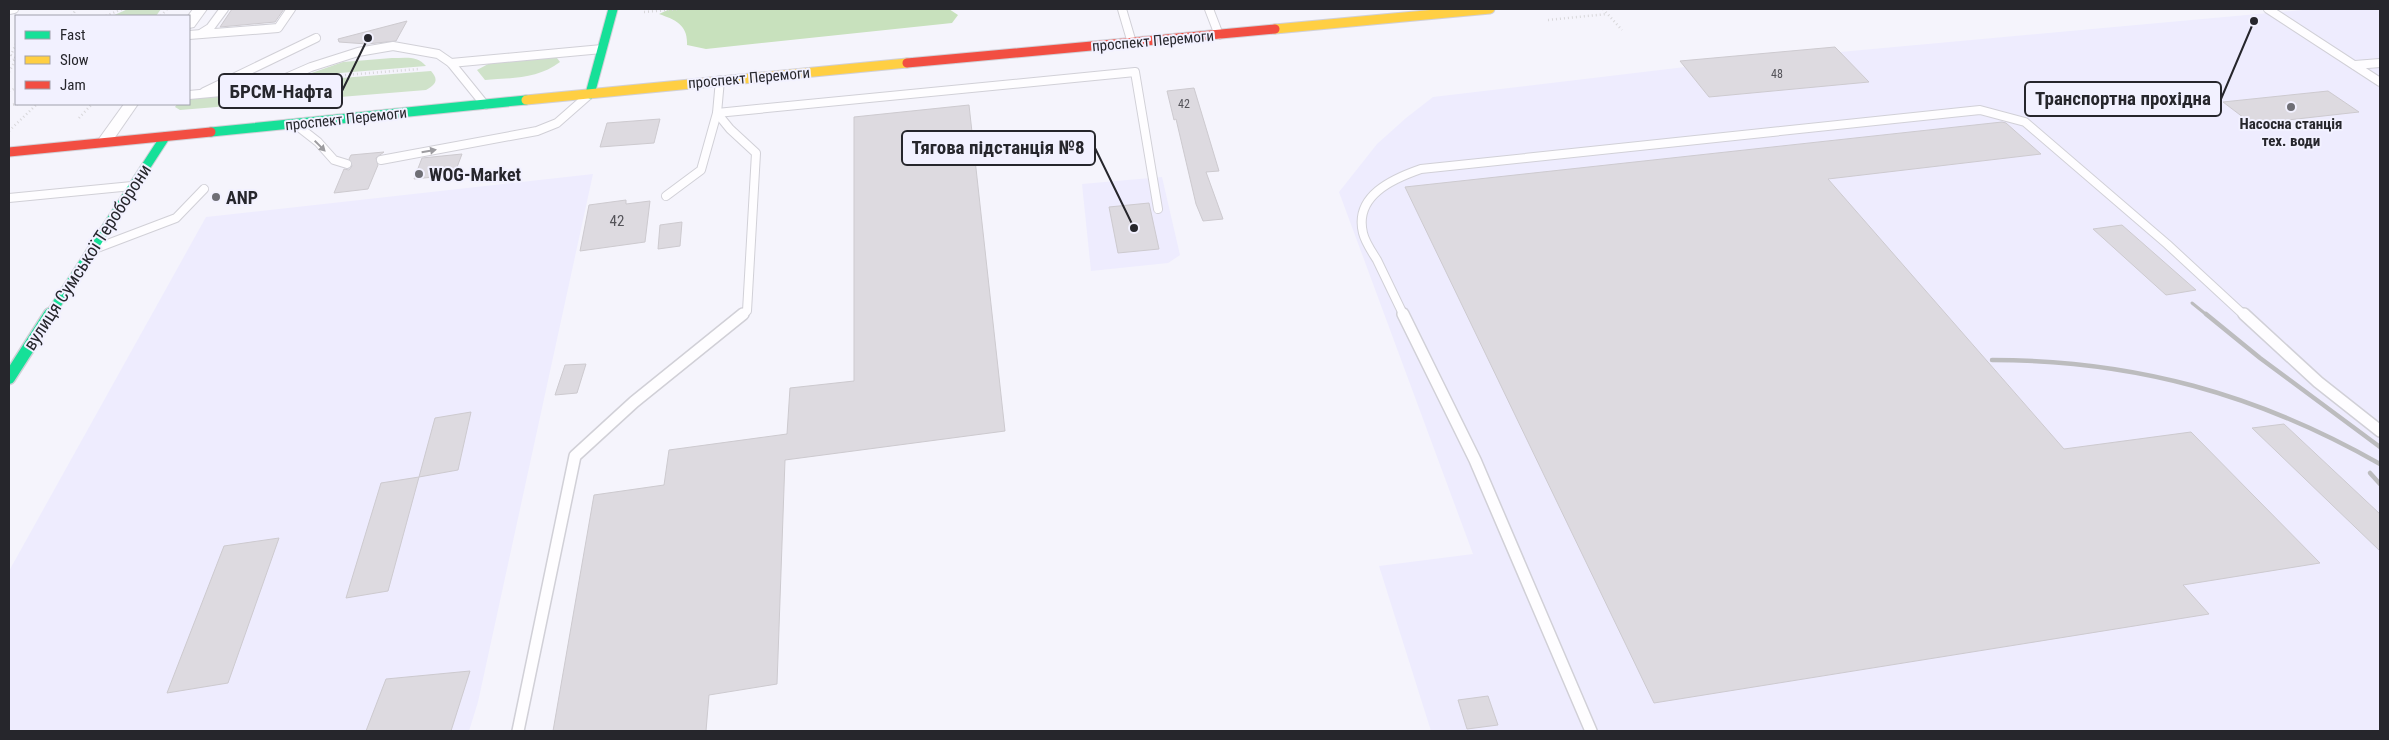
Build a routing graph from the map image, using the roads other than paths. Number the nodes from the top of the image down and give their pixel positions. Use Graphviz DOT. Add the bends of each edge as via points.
graph roads {
  1 [pos="14,9"];
  2 [pos="200,9"];
  3 [pos="224,9"];
  4 [pos="291,9"];
  5 [pos="613,9"];
  6 [pos="1122,9"];
  7 [pos="1209,9"];
  8 [pos="1490,9"];
  9 [pos="2268,9"];
  10 [pos="9,10"];
  11 [pos="190,23"];
  12 [pos="202,33"];
  13 [pos="190,35"];
  14 [pos="1219,35"];
  15 [pos="316,38"];
  16 [pos="1132,43"];
  17 [pos="602,49"];
  18 [pos="2380,62"];
  19 [pos="450,63"];
  20 [pos="2355,65"];
  21 [pos="720,80"];
  22 [pos="2380,82"];
  23 [pos="204,93"];
  24 [pos="590,94"];
  25 [pos="190,95"];
  26 [pos="130,105"];
  27 [pos="485,105"];
  28 [pos="717,113"];
  29 [pos="295,124"];
  30 [pos="165,137"];
  31 [pos="104,143"];
  32 [pos="9,152"];
  33 [pos="381,160"];
  34 [pos="347,164"];
  35 [pos="132,186"];
  36 [pos="204,189"];
  37 [pos="666,196"];
  38 [pos="9,198"];
  39 [pos="1158,209"];
  40 [pos="91,250"];
  41 [pos="9,378"];
  42 [pos="2380,431"];
  43 [pos="518,731"];
  44 [pos="1591,731"];
  1 -- 10 [label="lane"];
  2 -- 11 [label="street"];
  3 -- 12 [label="lane" via="210,28"];
  4 -- 12 [label="lane" via="278,28"];
  5 -- 17 [label="main road"];
  6 -- 16 [label="lane"];
  7 -- 14 [label="lane"];
  8 -- 14 [label="main road, проспект Перемоги"];
  9 -- 20 [label="lane"];
  12 -- 13 [label="lane"];
  14 -- 16 [label="main road, проспект Перемоги"];
  15 -- 23 [label="lane"];
  16 -- 21 [label="main road, проспект Перемоги"];
  17 -- 19 [label="lane"];
  17 -- 24 [label="main road"];
  18 -- 20 [label="lane"];
  19 -- 23 [label="lane" via="438,54 393,46 358,52 311,67 263,88"];
  19 -- 27 [label="lane"];
  20 -- 22 [label="lane"];
  21 -- 24 [label="main road, проспект Перемоги"];
  21 -- 28 [label="lane"];
  23 -- 25 [label="lane"];
  24 -- 27 [label="main road, проспект Перемоги"];
  33 -- 24 [label="lane, one-way" via="537,131 556,123"];
  26 -- 31 [label="street"];
  27 -- 29 [label="main road, проспект Перемоги"];
  28 -- 37 [label="lane" via="701,170"];
  28 -- 39 [label="lane" via="1135,72"];
  28 -- 43 [label="lane" via="730,130 756,153 747,311 634,402 575,456"];
  29 -- 30 [label="main road, проспект Перемоги"];
  29 -- 34 [label="lane, one-way" via="334,160"];
  30 -- 31 [label="main road, проспект Перемоги"];
  30 -- 35 [label="main road, вулиця Сумської Тероборони"];
  31 -- 32 [label="main road, проспект Перемоги"];
  35 -- 38 [label="lane"];
  35 -- 40 [label="main road, вулиця Сумської Тероборони"];
  36 -- 40 [label="lane" via="176,218"];
  40 -- 41 [label="main road, вулиця Сумської Тероборони"];
  42 -- 44 [label="lane" via="2318,382 2167,244 2025,122 2003,114 1980,110 1907,117 1421,169 1402,175 1370,196 1362,211 1363,233 1475,460"];
}
